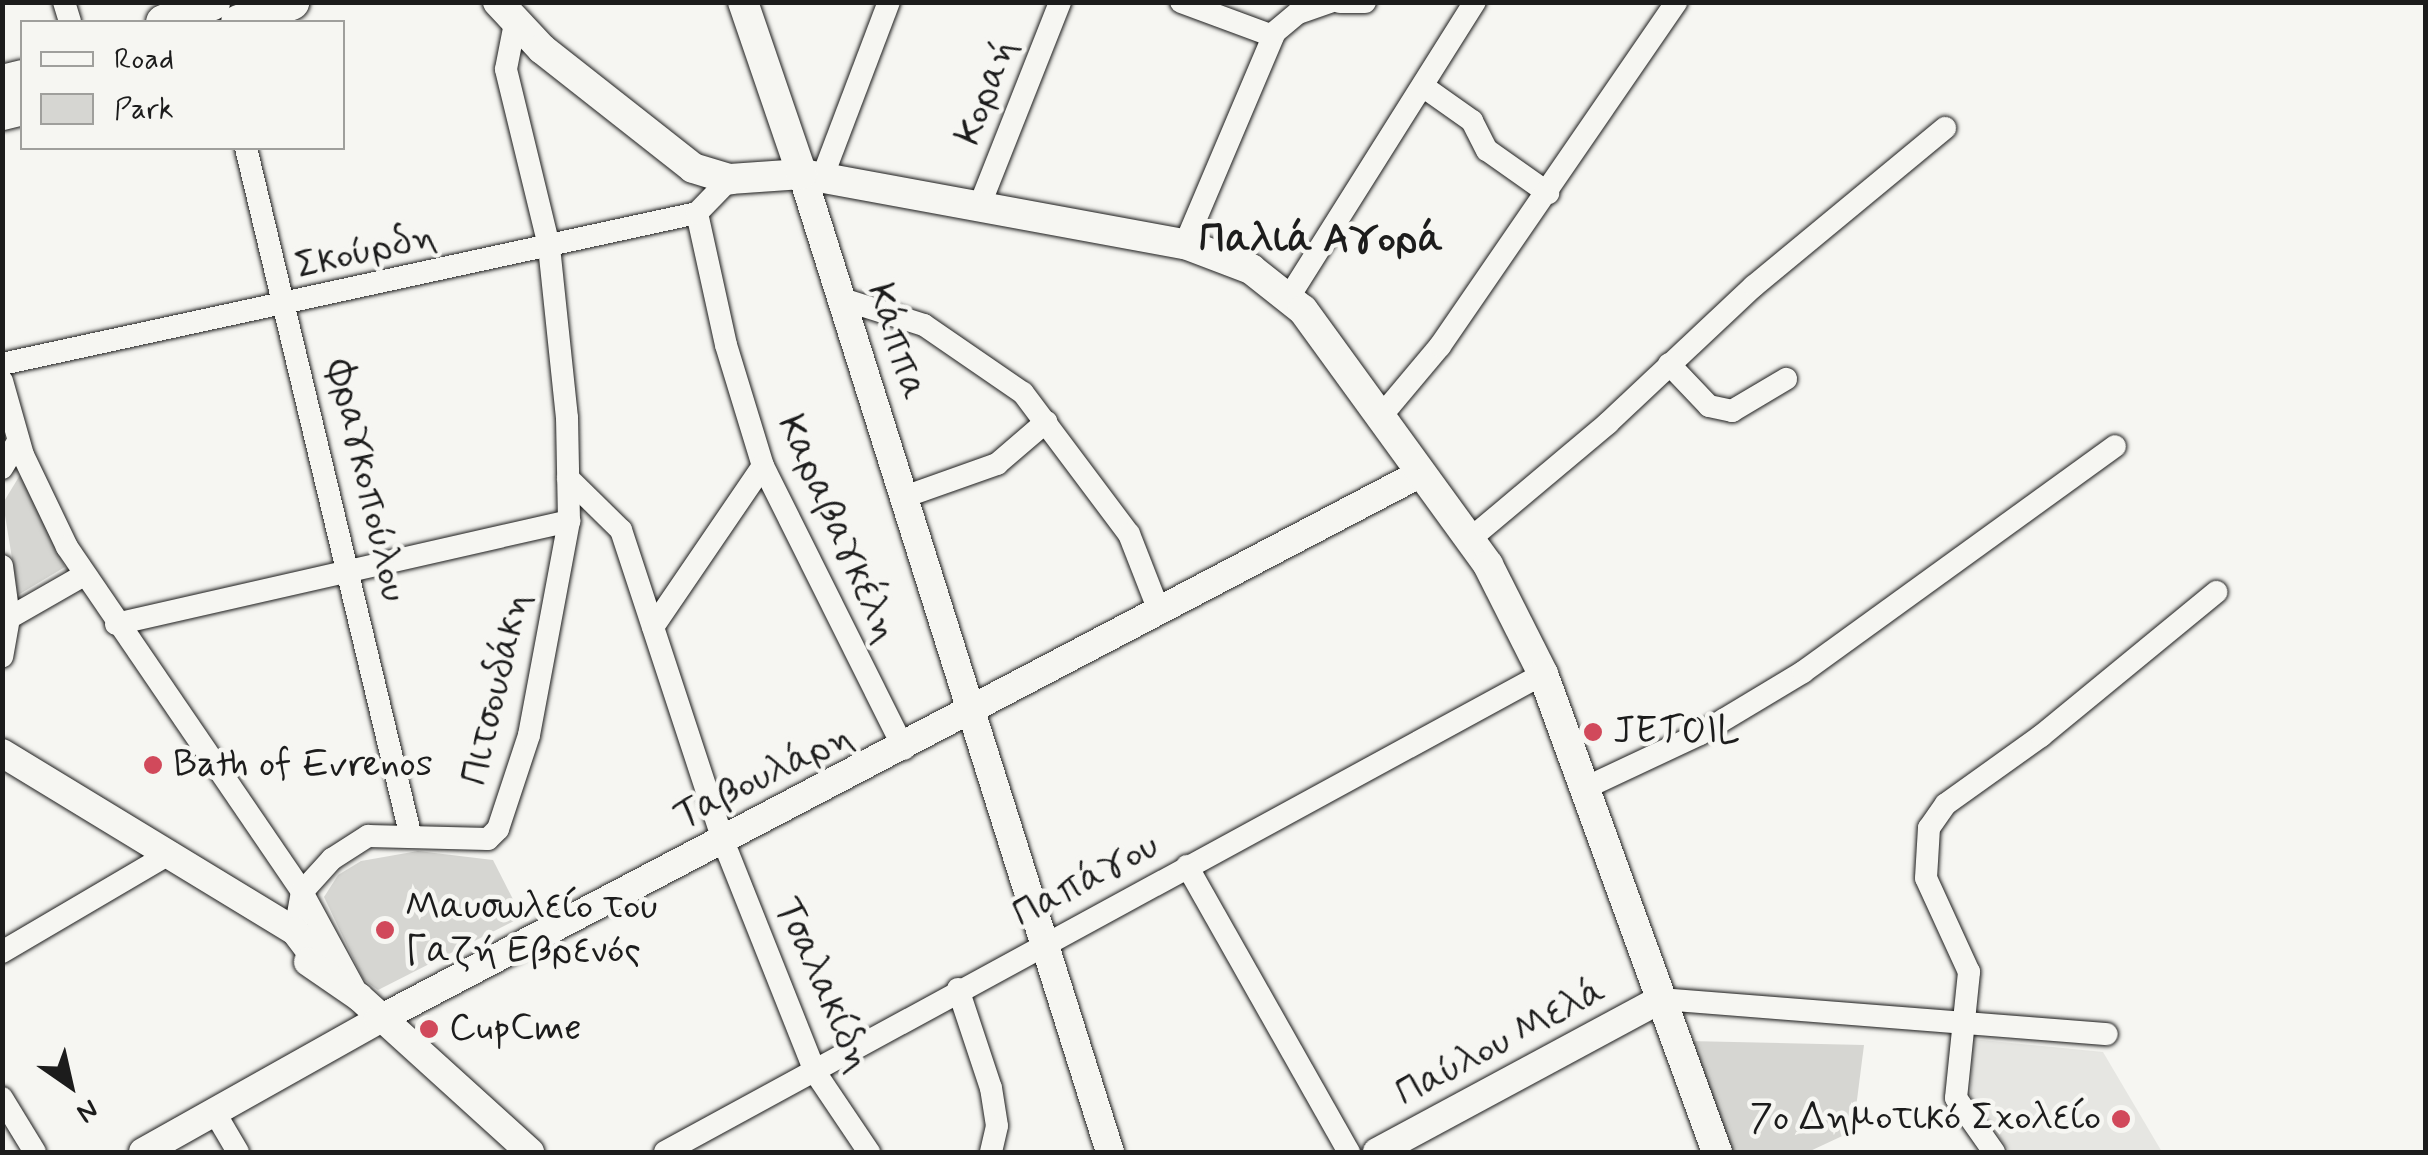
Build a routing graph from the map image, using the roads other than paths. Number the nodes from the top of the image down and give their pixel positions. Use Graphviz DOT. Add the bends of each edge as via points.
graph roads {
  1 [pos="212,2"];
  2 [pos="291,2"];
  3 [pos="742,2"];
  4 [pos="889,2"];
  5 [pos="1060,2"];
  6 [pos="1181,2"];
  7 [pos="1330,2"];
  8 [pos="1340,2"];
  9 [pos="1365,2"];
  10 [pos="1475,2"];
  11 [pos="1676,2"];
  12 [pos="506,13"];
  13 [pos="168,20"];
  14 [pos="243,20"];
  15 [pos="1273,36"];
  16 [pos="1424,87"];
  17 [pos="1945,128"];
  18 [pos="247,150"];
  19 [pos="812,176"];
  20 [pos="730,179"];
  21 [pos="1548,193"];
  22 [pos="979,206"];
  23 [pos="697,212"];
  24 [pos="1185,244"];
  25 [pos="549,246"];
  26 [pos="1289,297"];
  27 [pos="840,298"];
  28 [pos="288,306"];
  29 [pos="2,364"];
  30 [pos="1669,364"];
  31 [pos="1786,380"];
  32 [pos="2,381"];
  33 [pos="1382,415"];
  34 [pos="1046,422"];
  35 [pos="18,441"];
  36 [pos="2115,446"];
  37 [pos="763,466"];
  38 [pos="2,468"];
  39 [pos="1421,473"];
  40 [pos="568,478"];
  41 [pos="904,497"];
  42 [pos="569,521"];
  43 [pos="1470,539"];
  44 [pos="2,566"];
  45 [pos="351,569"];
  46 [pos="84,575"];
  47 [pos="2216,592"];
  48 [pos="1159,611"];
  49 [pos="9,618"];
  50 [pos="116,624"];
  51 [pos="653,627"];
  52 [pos="2,656"];
  53 [pos="1542,674"];
  54 [pos="972,708"];
  55 [pos="904,749"];
  56 [pos="2,753"];
  57 [pos="1587,787"];
  58 [pos="410,832"];
  59 [pos="722,838"];
  60 [pos="171,853"];
  61 [pos="1187,866"];
  62 [pos="302,892"];
  63 [pos="255,909"];
  64 [pos="307,926"];
  65 [pos="1048,940"];
  66 [pos="2,952"];
  67 [pos="323,968"];
  68 [pos="958,989"];
  69 [pos="359,997"];
  70 [pos="1661,998"];
  71 [pos="378,1020"];
  72 [pos="1962,1024"];
  73 [pos="2107,1034"];
  74 [pos="815,1072"];
  75 [pos="2,1098"];
  76 [pos="215,1112"];
  77 [pos="36,1152"];
  78 [pos="143,1152"];
  79 [pos="238,1152"];
  80 [pos="530,1152"];
  81 [pos="665,1152"];
  82 [pos="869,1152"];
  83 [pos="991,1152"];
  84 [pos="1110,1152"];
  85 [pos="1349,1152"];
  86 [pos="1377,1152"];
  87 [pos="1716,1152"];
  88 [pos="1994,1152"];
  1 -- 13 [label="highway"];
  2 -- 14 [label="highway"];
  3 -- 19 [label="main road, Κάππα"];
  4 -- 19 [label="street"];
  5 -- 22 [label="street, Κοραή"];
  6 -- 15 [label="street"];
  7 -- 15 [label="street" via="1285,20"];
  8 -- 9 [label="street"];
  10 -- 16 [label="street"];
  11 -- 21 [label="street"];
  12 -- 20 [label="main road" via="677,159"];
  12 -- 25 [label="street, Πιτσουδάκη" via="506,70"];
  15 -- 24 [label="street"];
  16 -- 21 [label="street" via="1472,121 1487,150"];
  16 -- 26 [label="street"];
  17 -- 30 [label="street"];
  18 -- 28 [label="street, Φραγκοπούλου"];
  19 -- 20 [label="main road"];
  19 -- 22 [label="main road"];
  19 -- 27 [label="street, Κάππα"];
  20 -- 23 [label="street"];
  21 -- 33 [label="street" via="1440,346"];
  22 -- 24 [label="main road"];
  23 -- 25 [label="street, Σκούρδη"];
  23 -- 37 [label="street, Καραβαγκέλη" via="726,345"];
  24 -- 26 [label="main road" via="1252,270"];
  25 -- 28 [label="street, Σκούρδη"];
  25 -- 40 [label="street, Πιτσουδάκη"];
  26 -- 33 [label="main road"];
  27 -- 34 [label="street" via="878,305 949,338 1003,374"];
  27 -- 41 [label="street, Κάππα"];
  28 -- 29 [label="street, Σκούρδη"];
  28 -- 45 [label="street, Φραγκοπούλου"];
  30 -- 31 [label="street" via="1709,406 1732,411"];
  30 -- 43 [label="street"];
  32 -- 35 [label="street"];
  33 -- 39 [label="main road"];
  34 -- 41 [label="street" via="997,464"];
  34 -- 48 [label="street" via="1129,534"];
  35 -- 38 [label="street"];
  35 -- 46 [label="street"];
  36 -- 57 [label="street" via="1803,672 1700,734"];
  37 -- 51 [label="street"];
  37 -- 55 [label="street, Καραβαγκέλη"];
  39 -- 43 [label="main road"];
  39 -- 48 [label="street, Ταβουλάρη"];
  40 -- 42 [label="street, Πιτσουδάκη"];
  40 -- 51 [label="street, Τσαλακίδη" via="622,530"];
  41 -- 54 [label="street, Κάππα"];
  42 -- 45 [label="street"];
  42 -- 58 [label="street, Πιτσουδάκη" via="529,736 498,829 482,841"];
  43 -- 53 [label="main road"];
  44 -- 49 [label="street"];
  45 -- 50 [label="street"];
  45 -- 58 [label="street, Φραγκοπούλου"];
  46 -- 49 [label="street"];
  46 -- 50 [label="street"];
  47 -- 72 [label="street" via="1935,815 1924,860 1969,972"];
  48 -- 54 [label="street, Ταβουλάρη"];
  49 -- 52 [label="street"];
  50 -- 62 [label="street"];
  51 -- 59 [label="street, Τσαλακίδη"];
  53 -- 57 [label="main road"];
  53 -- 61 [label="street, Παπάγου"];
  54 -- 55 [label="street, Ταβουλάρη"];
  54 -- 65 [label="street, Κάππα"];
  55 -- 59 [label="street, Ταβουλάρη"];
  56 -- 60 [label="street"];
  57 -- 70 [label="main road"];
  58 -- 62 [label="street, Πιτσουδάκη" via="368,836"];
  59 -- 71 [label="street, Ταβουλάρη"];
  59 -- 74 [label="street, Τσαλακίδη"];
  60 -- 63 [label="street"];
  60 -- 66 [label="street"];
  61 -- 65 [label="street, Παπάγου"];
  61 -- 85 [label="street"];
  62 -- 64 [label="street"];
  63 -- 64 [label="street"];
  63 -- 67 [label="street" via="288,949"];
  64 -- 67 [label="street"];
  64 -- 69 [label="street"];
  65 -- 68 [label="street, Παπάγου"];
  65 -- 84 [label="street, Κάππα"];
  67 -- 69 [label="street"];
  68 -- 74 [label="street, Παπάγου"];
  68 -- 83 [label="street" via="991,1088 997,1126"];
  69 -- 71 [label="street"];
  70 -- 72 [label="street"];
  70 -- 86 [label="street, Παύλου Μελά"];
  70 -- 87 [label="main road"];
  71 -- 76 [label="street, Ταβουλάρη"];
  71 -- 80 [label="street"];
  72 -- 73 [label="street"];
  72 -- 88 [label="street" via="1956,1098"];
  74 -- 81 [label="street, Παπάγου"];
  74 -- 82 [label="street, Τσαλακίδη"];
  75 -- 77 [label="street"];
  76 -- 78 [label="street, Ταβουλάρη"];
  76 -- 79 [label="street"];
}
